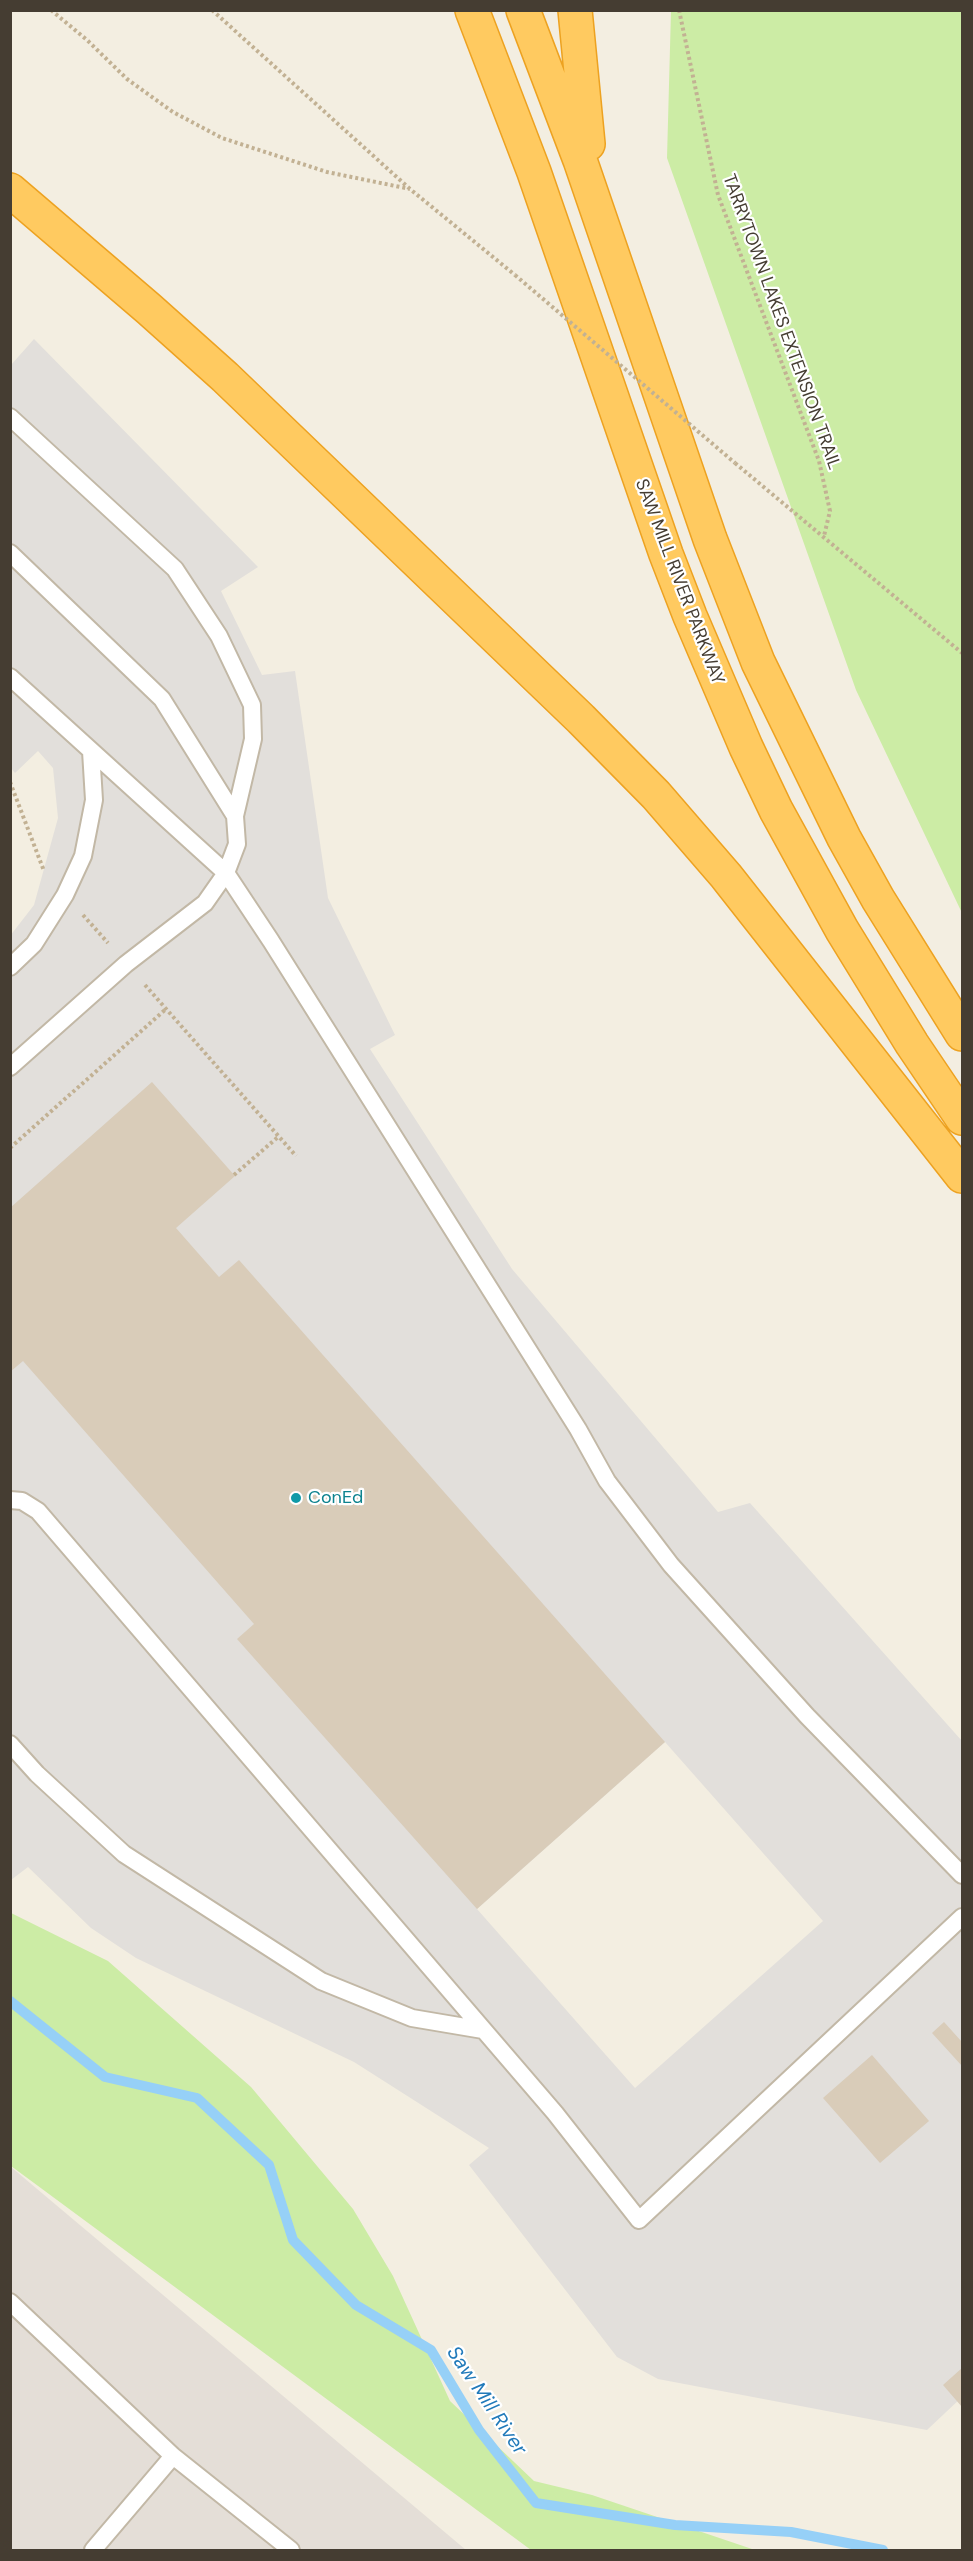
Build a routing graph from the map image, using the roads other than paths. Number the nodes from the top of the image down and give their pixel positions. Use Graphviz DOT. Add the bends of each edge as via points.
graph roads {
  1 [pos="472,10"];
  2 [pos="523,10"];
  3 [pos="575,10"];
  4 [pos="10,190"];
  5 [pos="602,223"];
  6 [pos="10,417"];
  7 [pos="10,553"];
  8 [pos="10,677"];
  9 [pos="91,751"];
  10 [pos="235,816"];
  11 [pos="226,873"];
  12 [pos="10,967"];
  13 [pos="963,1034"];
  14 [pos="10,1067"];
  15 [pos="963,1118"];
  16 [pos="963,1176"];
  17 [pos="10,1500"];
  18 [pos="10,1744"];
  19 [pos="963,1875"];
  20 [pos="963,1917"];
  21 [pos="483,2030"];
  22 [pos="10,2302"];
  23 [pos="173,2456"];
  24 [pos="93,2550"];
  25 [pos="291,2550"];
  1 -- 15 [label="highway, SAW MILL RIVER PARKWAY" via="530,162 666,554 742,737 776,810 842,930 900,1026"];
  2 -- 5 [label="highway"];
  3 -- 5 [label="highway" via="587,139"];
  4 -- 16 [label="highway" via="225,377 648,787 726,876"];
  5 -- 13 [label="highway" via="702,519 758,662 856,858"];
  6 -- 10 [label="lane" via="175,569 219,636 252,705 254,739"];
  7 -- 10 [label="lane" via="162,699"];
  8 -- 9 [label="lane"];
  9 -- 11 [label="lane"];
  9 -- 12 [label="lane" via="94,800 83,856 65,895 34,944"];
  10 -- 11 [label="lane" via="237,844"];
  11 -- 14 [label="lane" via="204,903 126,964"];
  11 -- 19 [label="lane" via="607,1480 671,1565 807,1716"];
  17 -- 21 [label="lane" via="22,1501 38,1511"];
  18 -- 21 [label="lane" via="124,1854 321,1981 412,2018"];
  20 -- 21 [label="lane" via="639,2220"];
  22 -- 23 [label="lane"];
  23 -- 24 [label="lane"];
  23 -- 25 [label="lane"];
}
